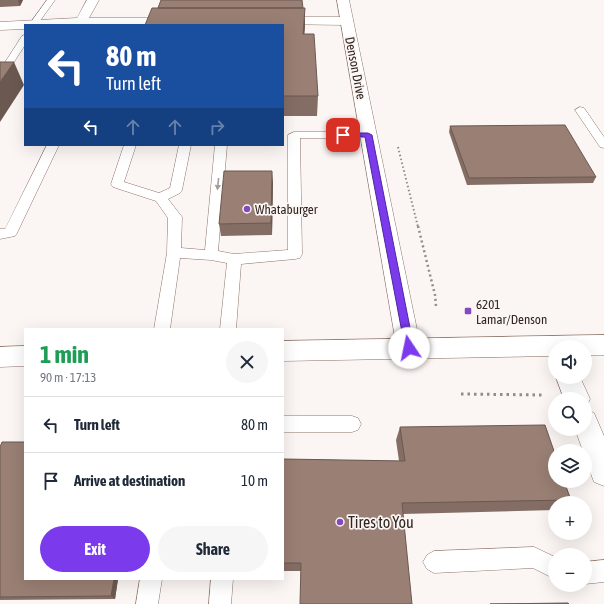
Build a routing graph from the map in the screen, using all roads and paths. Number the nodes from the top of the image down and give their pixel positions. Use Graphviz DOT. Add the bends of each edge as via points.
graph roads {
  1 [pos="52,0"];
  2 [pos="93,0"];
  3 [pos="343,0"];
  4 [pos="264,21"];
  5 [pos="347,21"];
  6 [pos="81,22"];
  7 [pos="185,22"];
  8 [pos="33,24"];
  9 [pos="112,24"];
  10 [pos="24,25"];
  11 [pos="0,26"];
  12 [pos="24,40"];
  13 [pos="0,78"];
  14 [pos="580,110"];
  15 [pos="288,134"];
  16 [pos="368,135"];
  17 [pos="604,145"];
  18 [pos="53,146"];
  19 [pos="130,146"];
  20 [pos="185,146"];
  21 [pos="221,146"];
  22 [pos="160,198"];
  23 [pos="0,234"];
  24 [pos="174,253"];
  25 [pos="211,254"];
  26 [pos="234,259"];
  27 [pos="162,328"];
  28 [pos="228,328"];
  29 [pos="592,345"];
  30 [pos="604,345"];
  31 [pos="548,346"];
  32 [pos="409,348"];
  33 [pos="284,351"];
  34 [pos="24,356"];
  35 [pos="0,357"];
  36 [pos="461,394"];
  37 [pos="546,395"];
  38 [pos="284,424"];
  39 [pos="352,424"];
  40 [pos="591,436"];
  41 [pos="604,472"];
  42 [pos="434,562"];
  43 [pos="548,564"];
  44 [pos="604,571"];
  45 [pos="592,572"];
  46 [pos="151,580"];
  47 [pos="222,580"];
  48 [pos="147,604"];
  49 [pos="220,604"];
  1 -- 8 [label="lane"];
  2 -- 6 [label="street"];
  3 -- 5 [label="street, Denson Drive"];
  4 -- 5 [label="street"];
  5 -- 16 [label="street, Denson Drive"];
  6 -- 8 [label="street"];
  6 -- 9 [label="street"];
  7 -- 9 [label="street"];
  10 -- 11 [label="street"];
  12 -- 13 [label="lane"];
  14 -- 17 [label="lane"];
  15 -- 16 [label="lane"];
  15 -- 26 [label="lane" via="295,254"];
  16 -- 32 [label="street, Denson Drive"];
  18 -- 23 [label="lane" via="10,233"];
  19 -- 22 [label="lane" via="117,184"];
  20 -- 22 [label="lane" via="176,190"];
  21 -- 25 [label="lane, one-way"];
  22 -- 24 [label="lane" via="175,217"];
  24 -- 25 [label="lane"];
  24 -- 27 [label="lane"];
  25 -- 26 [label="lane"];
  26 -- 28 [label="lane"];
  29 -- 30 [label="street"];
  31 -- 32 [label="street"];
  32 -- 33 [label="street"];
  34 -- 35 [label="street"];
  36 -- 37 [label="path"];
  38 -- 39 [label="lane"];
  40 -- 41 [label="street"];
  42 -- 43 [label="lane" via="534,557"];
  44 -- 45 [label="lane"];
  46 -- 48 [label="lane"];
  47 -- 49 [label="lane"];
}
